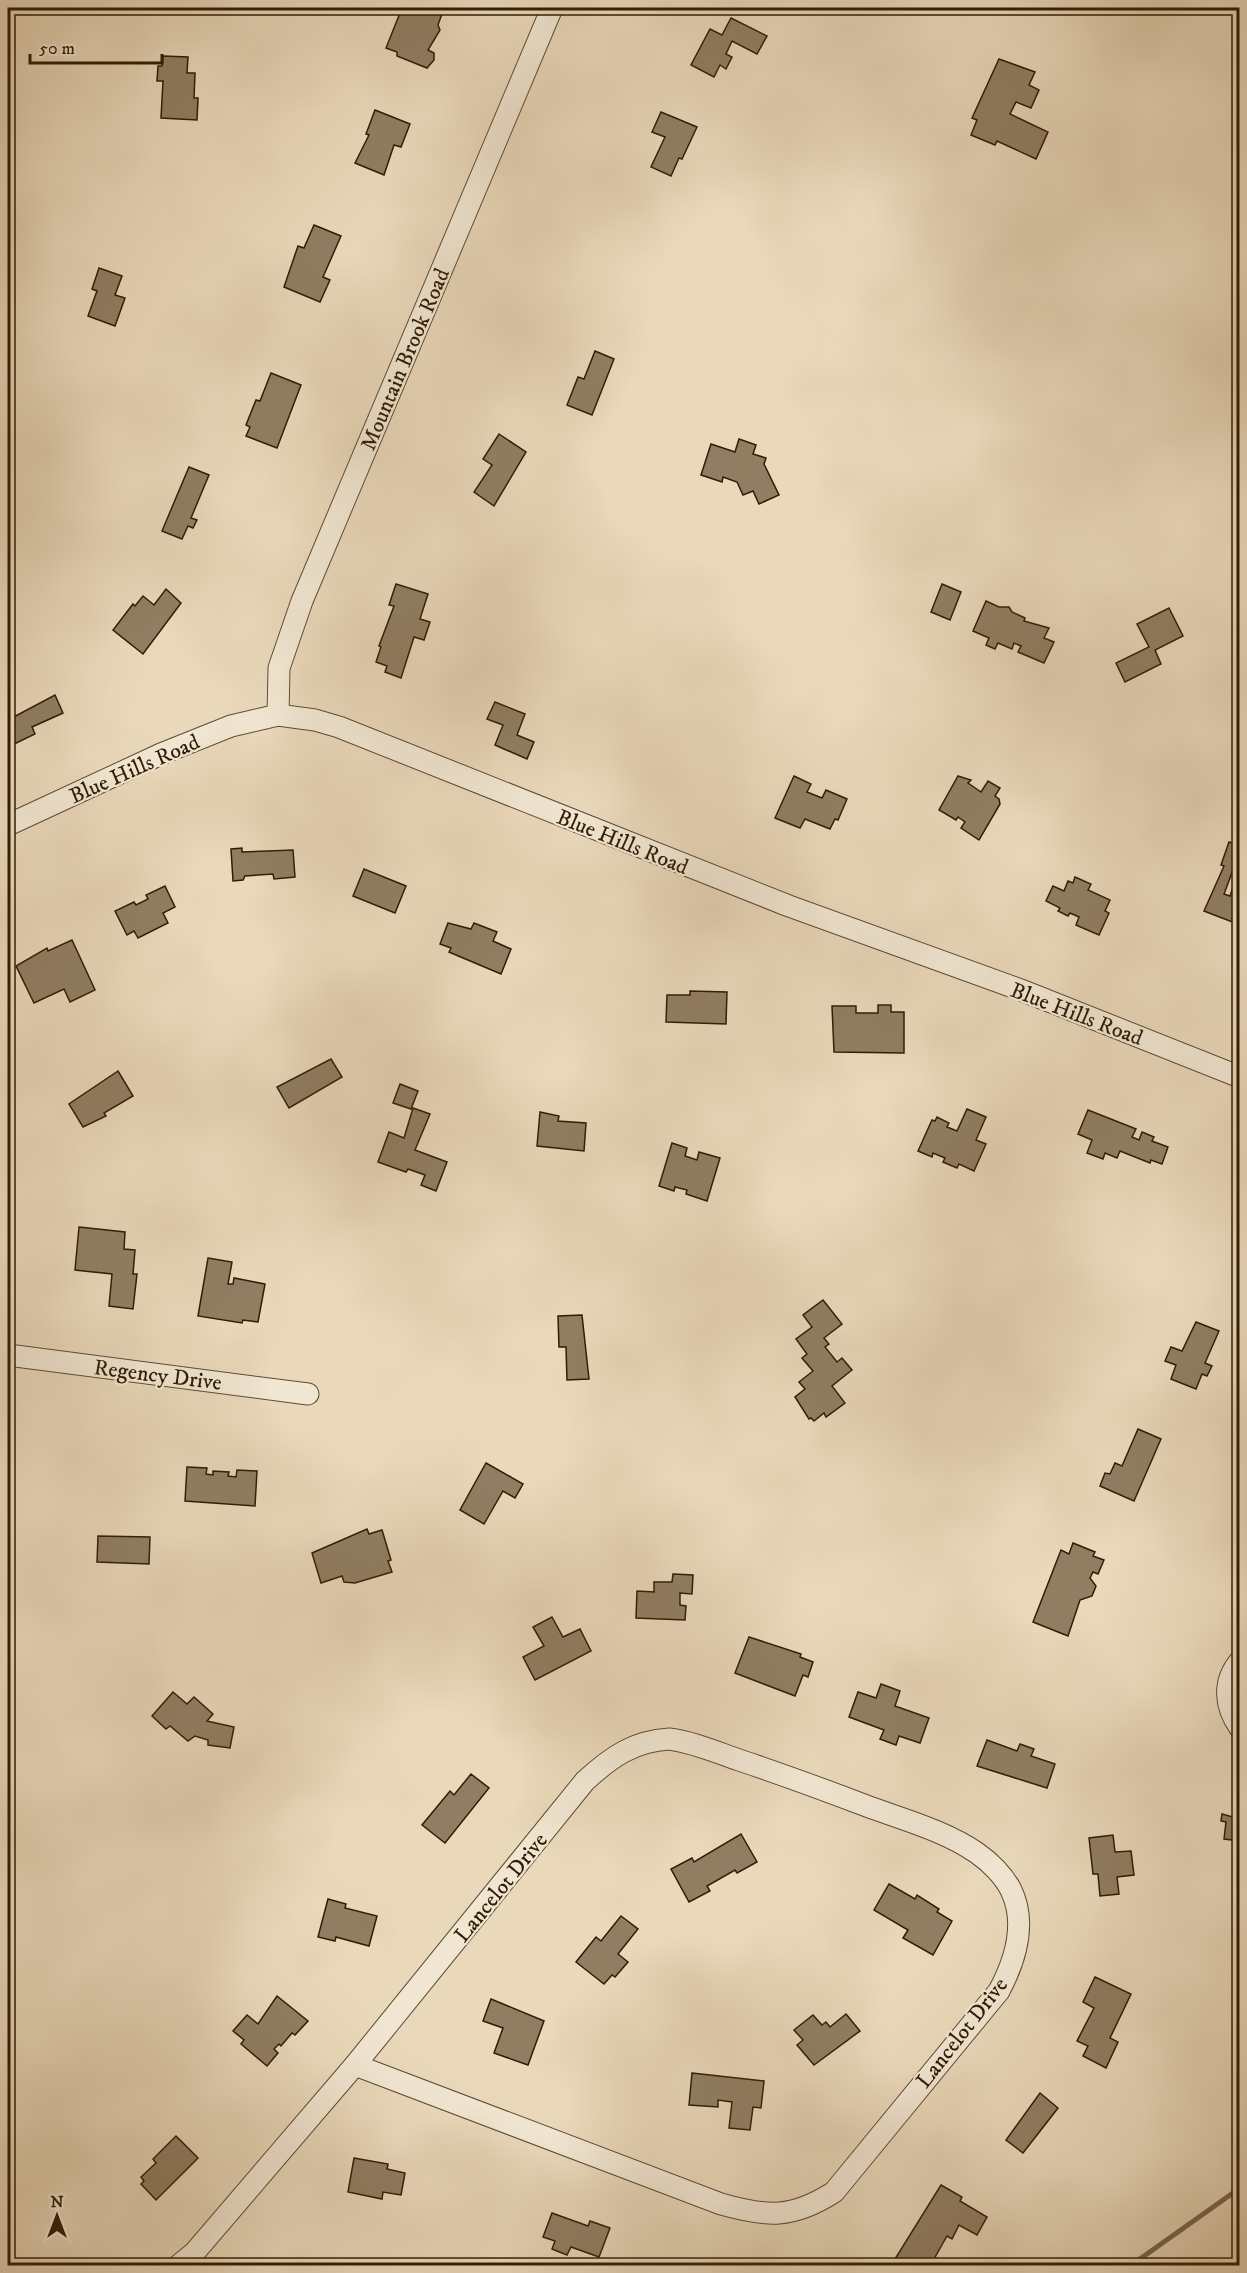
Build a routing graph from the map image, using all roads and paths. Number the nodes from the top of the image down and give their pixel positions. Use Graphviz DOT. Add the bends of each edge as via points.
graph roads {
  1 [pos="552,8"];
  2 [pos="278,715"];
  3 [pos="8,825"];
  4 [pos="1239,1077"];
  5 [pos="8,1355"];
  6 [pos="308,1394"];
  7 [pos="1239,1661"];
  8 [pos="1239,1728"];
  9 [pos="355,2065"];
  10 [pos="178,2265"];
  1 -- 2 [label="street, Mountain Brook Road" via="302,601 279,668"];
  2 -- 3 [label="street, Blue Hills Road" via="191,741"];
  2 -- 4 [label="street, Blue Hills Road" via="339,727 758,894 1021,990"];
  5 -- 6 [label="street, Regency Drive"];
  7 -- 8 [label="street" via="1228,1683 1227,1700"];
  9 -- 9 [label="street, Lancelot Drive" via="585,1781 604,1763 637,1744 669,1739 694,1744 944,1836 989,1863 1011,1891 1016,1908 1018,1941 999,1991 834,2192 798,2211 756,2214 721,2204"];
  9 -- 10 [label="street, Lancelot Drive" via="194,2253"];
}
